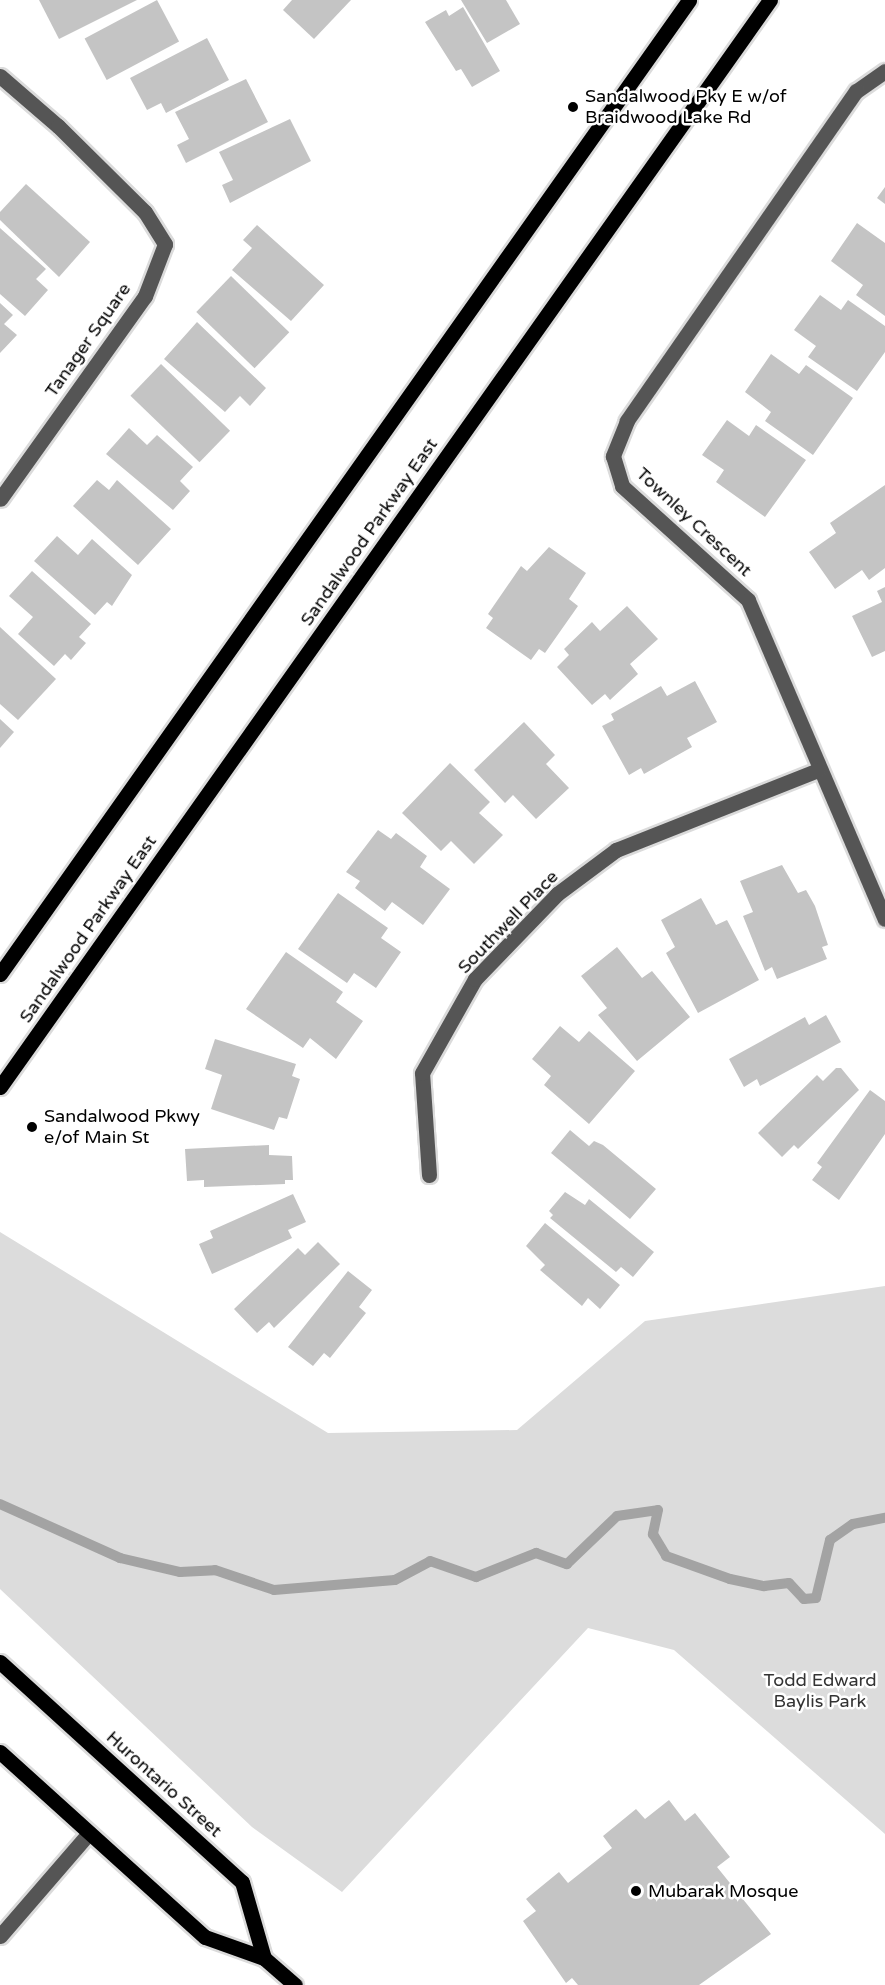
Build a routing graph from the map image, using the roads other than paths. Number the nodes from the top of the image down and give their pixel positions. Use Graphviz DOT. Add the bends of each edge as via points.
graph roads {
  1 [pos="688,0"];
  2 [pos="770,0"];
  3 [pos="885,71"];
  4 [pos="0,76"];
  5 [pos="0,499"];
  6 [pos="818,770"];
  7 [pos="885,919"];
  8 [pos="0,974"];
  9 [pos="0,1087"];
  10 [pos="429,1175"];
  11 [pos="0,1662"];
  12 [pos="0,1753"];
  13 [pos="89,1833"];
  14 [pos="0,1936"];
  15 [pos="264,1958"];
  16 [pos="295,1985"];
  1 -- 8 [label="main road"];
  2 -- 9 [label="main road, Sandalwood Parkway East"];
  3 -- 6 [label="street, Townley Crescent" via="856,91 627,421 612,456 622,486 748,600"];
  4 -- 5 [label="street, Tanager Square" via="58,126 145,212 165,244 145,296"];
  6 -- 7 [label="street, Townley Crescent"];
  6 -- 10 [label="street, Southwell Place" via="616,850 556,894 475,980 422,1073"];
  11 -- 15 [label="main road, Hurontario Street" via="242,1882"];
  12 -- 13 [label="main road"];
  13 -- 14 [label="street"];
  13 -- 15 [label="main road" via="205,1937"];
  15 -- 16 [label="main road"];
}
